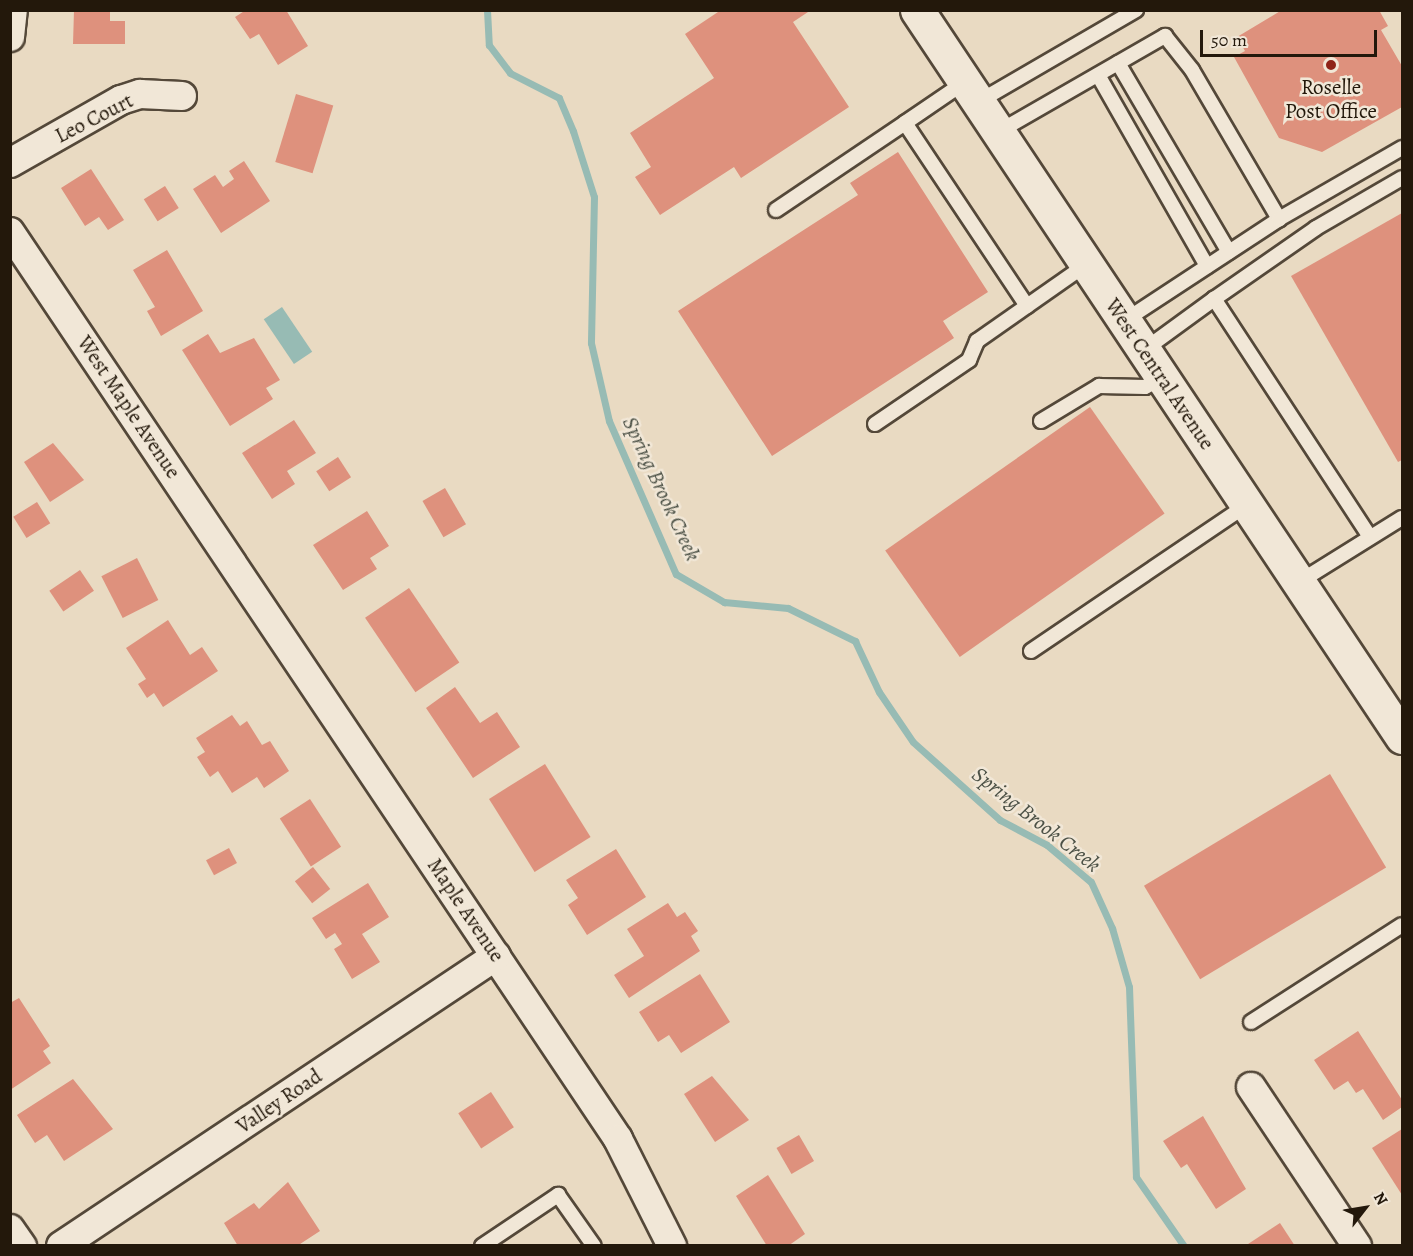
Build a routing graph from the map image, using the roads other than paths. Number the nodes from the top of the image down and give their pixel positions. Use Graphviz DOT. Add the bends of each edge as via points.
graph roads {
  1 [pos="13,10"];
  2 [pos="917,10"];
  3 [pos="1136,10"];
  4 [pos="10,37"];
  5 [pos="1118,63"];
  6 [pos="1098,75"];
  7 [pos="972,92"];
  8 [pos="183,96"];
  9 [pos="905,123"];
  10 [pos="998,132"];
  11 [pos="1402,148"];
  12 [pos="10,163"];
  13 [pos="1402,178"];
  14 [pos="776,210"];
  15 [pos="1279,219"];
  16 [pos="10,232"];
  17 [pos="1229,252"];
  18 [pos="1087,264"];
  19 [pos="1207,266"];
  20 [pos="1214,299"];
  21 [pos="1027,306"];
  22 [pos="1124,321"];
  23 [pos="1144,350"];
  24 [pos="1162,378"];
  25 [pos="1041,421"];
  26 [pos="874,424"];
  27 [pos="1247,504"];
  28 [pos="1402,518"];
  29 [pos="1370,537"];
  30 [pos="248,582"];
  31 [pos="1299,582"];
  32 [pos="1031,651"];
  33 [pos="1402,737"];
  34 [pos="1402,925"];
  35 [pos="496,956"];
  36 [pos="1251,1022"];
  37 [pos="1251,1087"];
  38 [pos="10,1229"];
  39 [pos="22,1245"];
  40 [pos="61,1245"];
  41 [pos="482,1245"];
  42 [pos="594,1245"];
  43 [pos="672,1245"];
  44 [pos="1357,1245"];
  1 -- 4 [label="street"];
  2 -- 7 [label="street, West Central Avenue"];
  3 -- 7 [label="lane"];
  5 -- 6 [label="lane"];
  5 -- 15 [label="lane" via="1166,36 1192,70"];
  5 -- 17 [label="lane"];
  6 -- 10 [label="lane"];
  6 -- 19 [label="lane"];
  7 -- 9 [label="lane"];
  7 -- 10 [label="street, West Central Avenue"];
  8 -- 12 [label="street, Leo Court" via="140,94 121,100"];
  9 -- 14 [label="lane"];
  9 -- 21 [label="lane"];
  10 -- 18 [label="street, West Central Avenue"];
  11 -- 15 [label="lane"];
  13 -- 20 [label="lane" via="1316,228"];
  15 -- 17 [label="lane"];
  16 -- 30 [label="street, West Maple Avenue"];
  17 -- 19 [label="lane"];
  18 -- 21 [label="lane"];
  18 -- 22 [label="street, West Central Avenue"];
  19 -- 22 [label="lane"];
  20 -- 23 [label="lane"];
  20 -- 29 [label="lane"];
  21 -- 26 [label="lane" via="977,341 969,360"];
  22 -- 23 [label="street, West Central Avenue"];
  23 -- 24 [label="street, West Central Avenue"];
  24 -- 25 [label="lane" via="1145,387 1099,386"];
  24 -- 27 [label="street, West Central Avenue"];
  27 -- 31 [label="street, West Central Avenue"];
  27 -- 32 [label="lane"];
  28 -- 29 [label="lane"];
  29 -- 31 [label="lane"];
  30 -- 35 [label="street, Maple Avenue"];
  31 -- 33 [label="street, West Central Avenue"];
  34 -- 36 [label="lane"];
  35 -- 40 [label="street, Valley Road"];
  35 -- 43 [label="street, Maple Avenue" via="618,1139"];
  37 -- 44 [label="street"];
  38 -- 39 [label="street"];
  41 -- 42 [label="lane" via="558,1196"];
}
